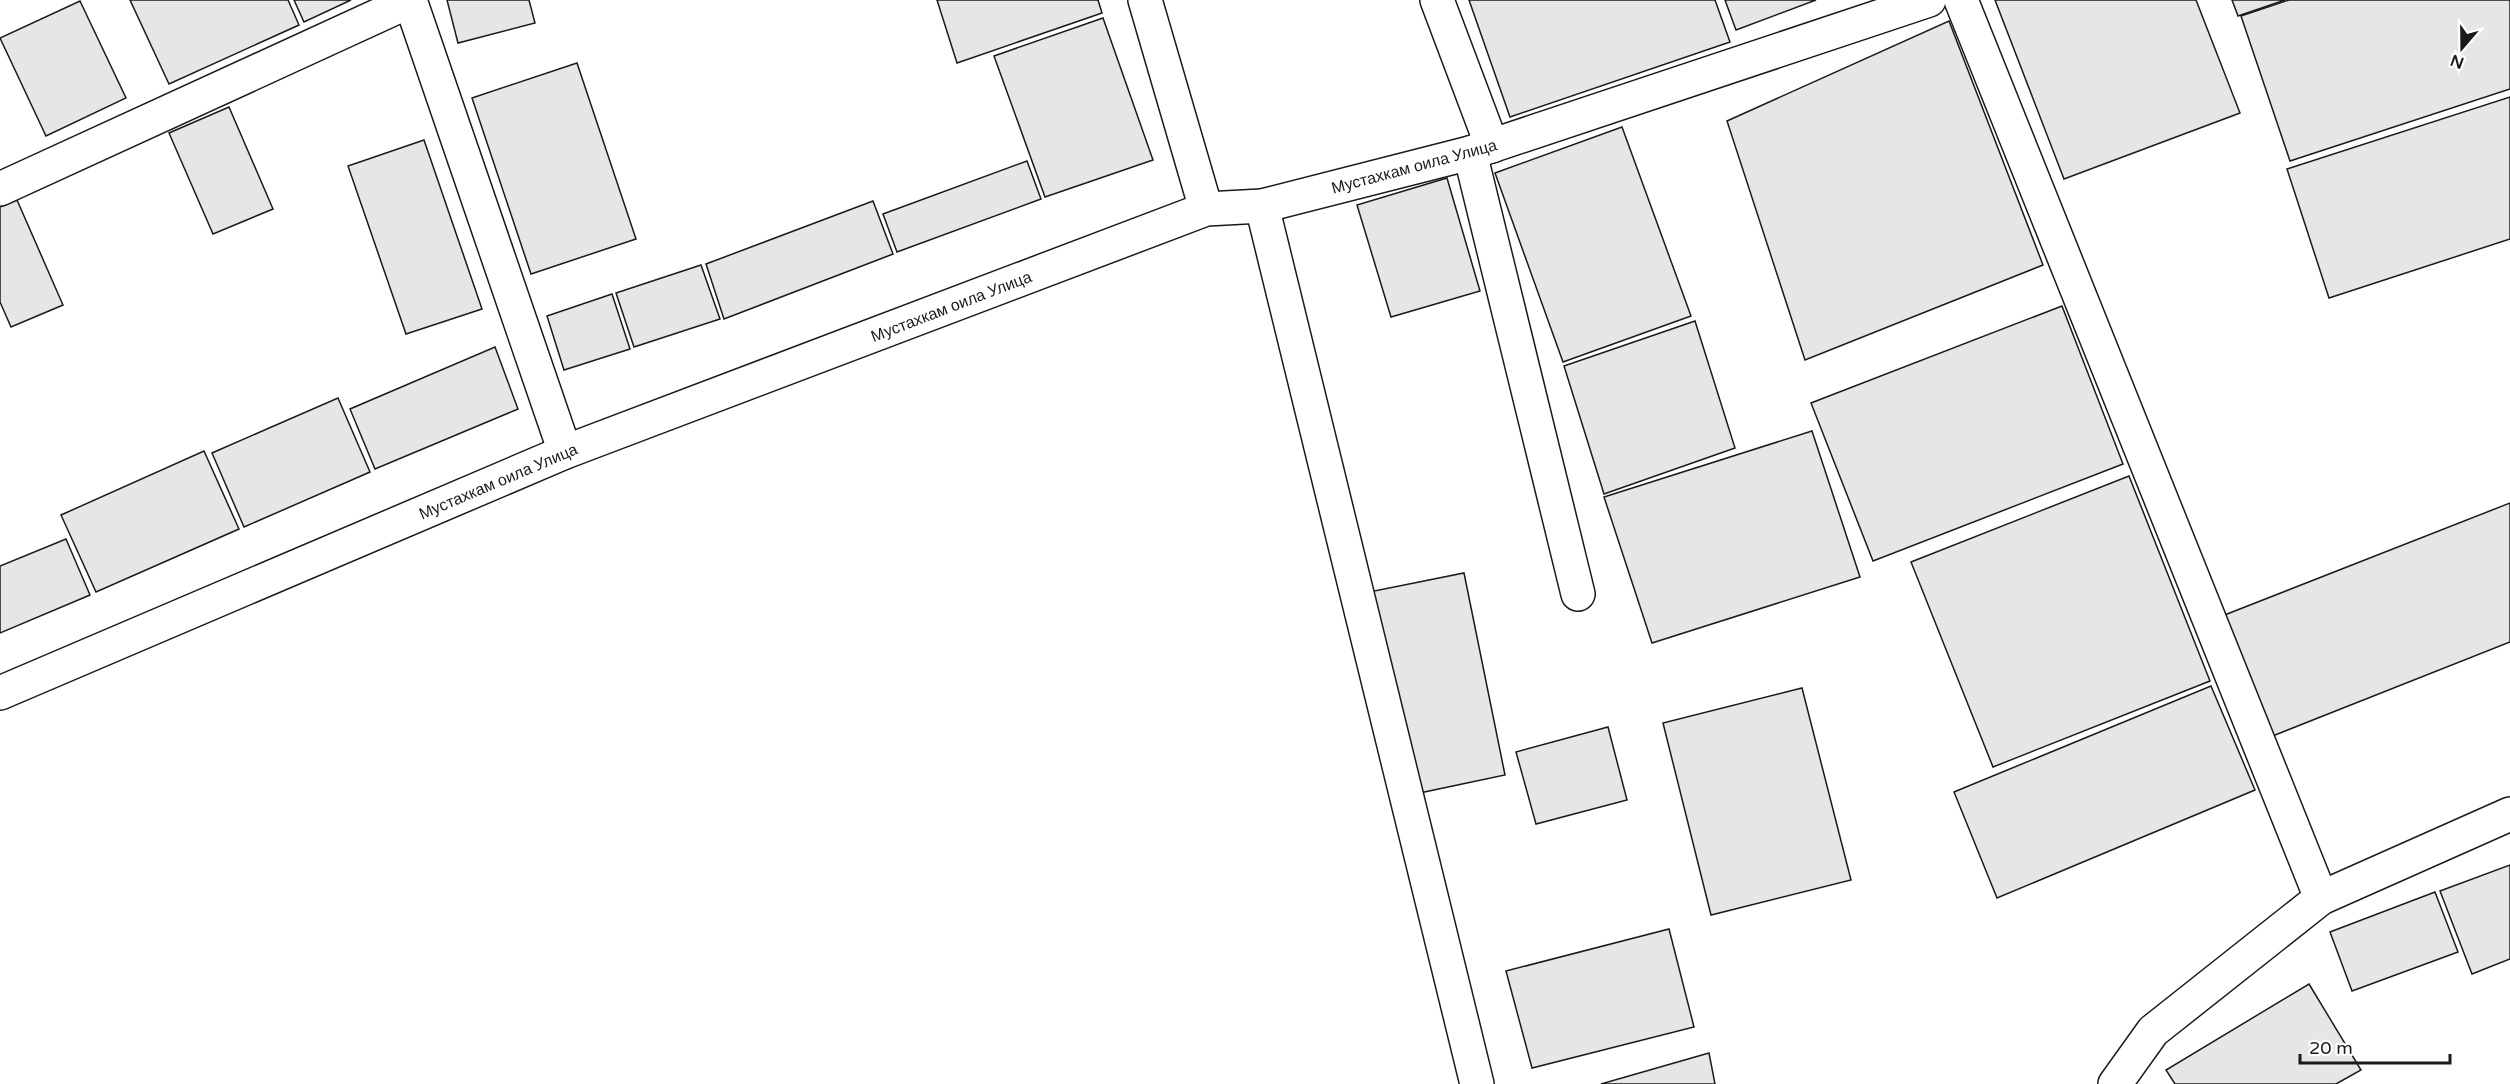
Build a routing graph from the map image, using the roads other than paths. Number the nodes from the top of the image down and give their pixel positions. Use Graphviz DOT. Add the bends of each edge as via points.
graph roads {
  1 [pos="410,0"];
  2 [pos="1144,0"];
  3 [pos="1437,0"];
  4 [pos="1929,0"];
  5 [pos="1961,0"];
  6 [pos="1481,150"];
  7 [pos="0,189"];
  8 [pos="1262,206"];
  9 [pos="1206,209"];
  10 [pos="565,452"];
  11 [pos="1578,594"];
  12 [pos="0,693"];
  13 [pos="2510,813"];
  14 [pos="2321,898"];
  15 [pos="1477,1084"];
  16 [pos="2115,1084"];
  1 -- 7 [label="street"];
  1 -- 10 [label="street"];
  2 -- 9 [label="street"];
  3 -- 6 [label="street"];
  4 -- 6 [label="street, Мустахкам оила Улица"];
  5 -- 14 [label="street"];
  6 -- 8 [label="street, Мустахкам оила Улица"];
  6 -- 11 [label="street"];
  8 -- 9 [label="street, Мустахкам оила Улица"];
  8 -- 15 [label="street"];
  9 -- 10 [label="street, Мустахкам оила Улица"];
  10 -- 12 [label="street, Мустахкам оила Улица"];
  13 -- 14 [label="street"];
  14 -- 16 [label="street" via="2153,1030"];
}
